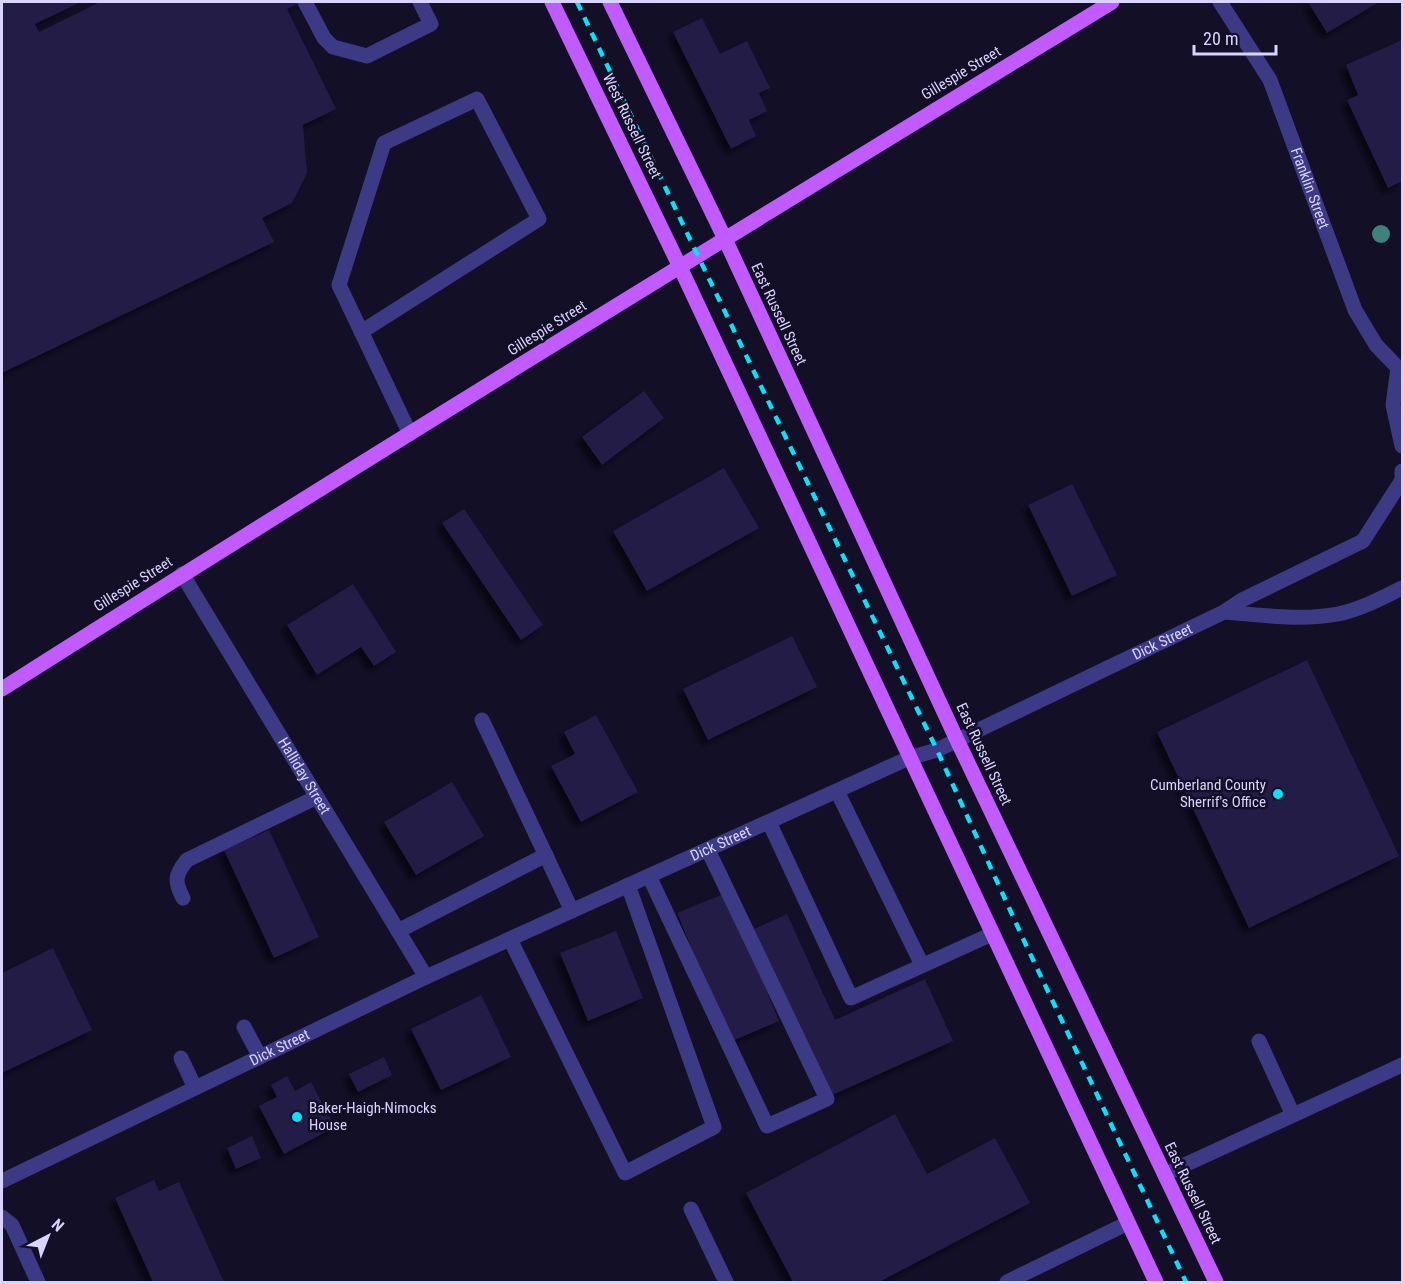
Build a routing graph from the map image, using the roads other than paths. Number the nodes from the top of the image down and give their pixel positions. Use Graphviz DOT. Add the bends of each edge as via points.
graph roads {
  1 [pos="305,2"];
  2 [pos="420,2"];
  3 [pos="552,2"];
  4 [pos="610,2"];
  5 [pos="1112,2"];
  6 [pos="1220,2"];
  7 [pos="725,239"];
  8 [pos="680,267"];
  9 [pos="361,332"];
  10 [pos="1400,370"];
  11 [pos="410,434"];
  12 [pos="1402,446"];
  13 [pos="1402,471"];
  14 [pos="182,574"];
  15 [pos="1402,588"];
  16 [pos="1224,612"];
  17 [pos="2,688"];
  18 [pos="482,720"];
  19 [pos="957,740"];
  20 [pos="909,759"];
  21 [pos="837,791"];
  22 [pos="317,797"];
  23 [pos="769,822"];
  24 [pos="708,850"];
  25 [pos="546,855"];
  26 [pos="649,876"];
  27 [pos="628,885"];
  28 [pos="183,898"];
  29 [pos="572,911"];
  30 [pos="398,931"];
  31 [pos="992,934"];
  32 [pos="510,939"];
  33 [pos="922,965"];
  34 [pos="426,977"];
  35 [pos="244,1028"];
  36 [pos="1259,1041"];
  37 [pos="260,1057"];
  38 [pos="181,1058"];
  39 [pos="1402,1065"];
  40 [pos="195,1088"];
  41 [pos="1293,1115"];
  42 [pos="1164,1174"];
  43 [pos="2,1181"];
  44 [pos="691,1209"];
  45 [pos="2,1217"];
  46 [pos="1128,1223"];
  47 [pos="38,1282"];
  48 [pos="726,1282"];
  49 [pos="1007,1282"];
  50 [pos="1156,1282"];
  51 [pos="1216,1282"];
  1 -- 2 [label="street" via="333,47 367,56 431,24"];
  3 -- 8 [label="main road, West Russell Street"];
  4 -- 7 [label="main road"];
  5 -- 7 [label="main road, Gillespie Street"];
  6 -- 10 [label="street, Franklin Street" via="1270,80 1355,310 1376,345"];
  7 -- 8 [label="main road, Gillespie Street"];
  7 -- 19 [label="main road, East Russell Street"];
  8 -- 11 [label="main road, Gillespie Street"];
  8 -- 20 [label="main road"];
  9 -- 9 [label="street" via="339,285 384,143 477,99 539,219"];
  9 -- 11 [label="street"];
  10 -- 12 [label="street" via="1394,405"];
  11 -- 14 [label="main road, Gillespie Street"];
  13 -- 16 [label="street, Dick Street" via="1402,480 1363,541"];
  14 -- 17 [label="main road, Gillespie Street"];
  14 -- 22 [label="street, Halliday Street"];
  15 -- 16 [label="street" via="1341,614 1281,617"];
  16 -- 19 [label="street, Dick Street"];
  18 -- 25 [label="street"];
  19 -- 20 [label="street, Dick Street"];
  19 -- 42 [label="main road, East Russell Street"];
  20 -- 21 [label="street, Dick Street"];
  20 -- 31 [label="main road"];
  21 -- 23 [label="street, Dick Street"];
  21 -- 33 [label="street"];
  22 -- 28 [label="street" via="187,860 178,872 176,885"];
  22 -- 30 [label="street, Halliday Street"];
  23 -- 24 [label="street, Dick Street"];
  23 -- 33 [label="street" via="851,998"];
  24 -- 26 [label="street, Dick Street"];
  24 -- 26 [label="street" via="827,1099 767,1126"];
  25 -- 29 [label="street"];
  25 -- 30 [label="street"];
  26 -- 27 [label="street, Dick Street"];
  27 -- 29 [label="street, Dick Street"];
  27 -- 32 [label="street" via="714,1127 625,1173"];
  29 -- 32 [label="street, Dick Street"];
  30 -- 34 [label="street, Halliday Street"];
  31 -- 33 [label="street"];
  31 -- 46 [label="main road"];
  32 -- 34 [label="street, Dick Street"];
  34 -- 37 [label="street, Dick Street"];
  35 -- 37 [label="street"];
  36 -- 41 [label="street"];
  37 -- 40 [label="street, Dick Street"];
  38 -- 40 [label="street"];
  39 -- 41 [label="street"];
  40 -- 43 [label="street, Dick Street"];
  41 -- 42 [label="street"];
  42 -- 51 [label="main road, East Russell Street"];
  44 -- 48 [label="street"];
  45 -- 47 [label="street" via="12,1226"];
  46 -- 49 [label="street"];
  46 -- 50 [label="main road"];
}
